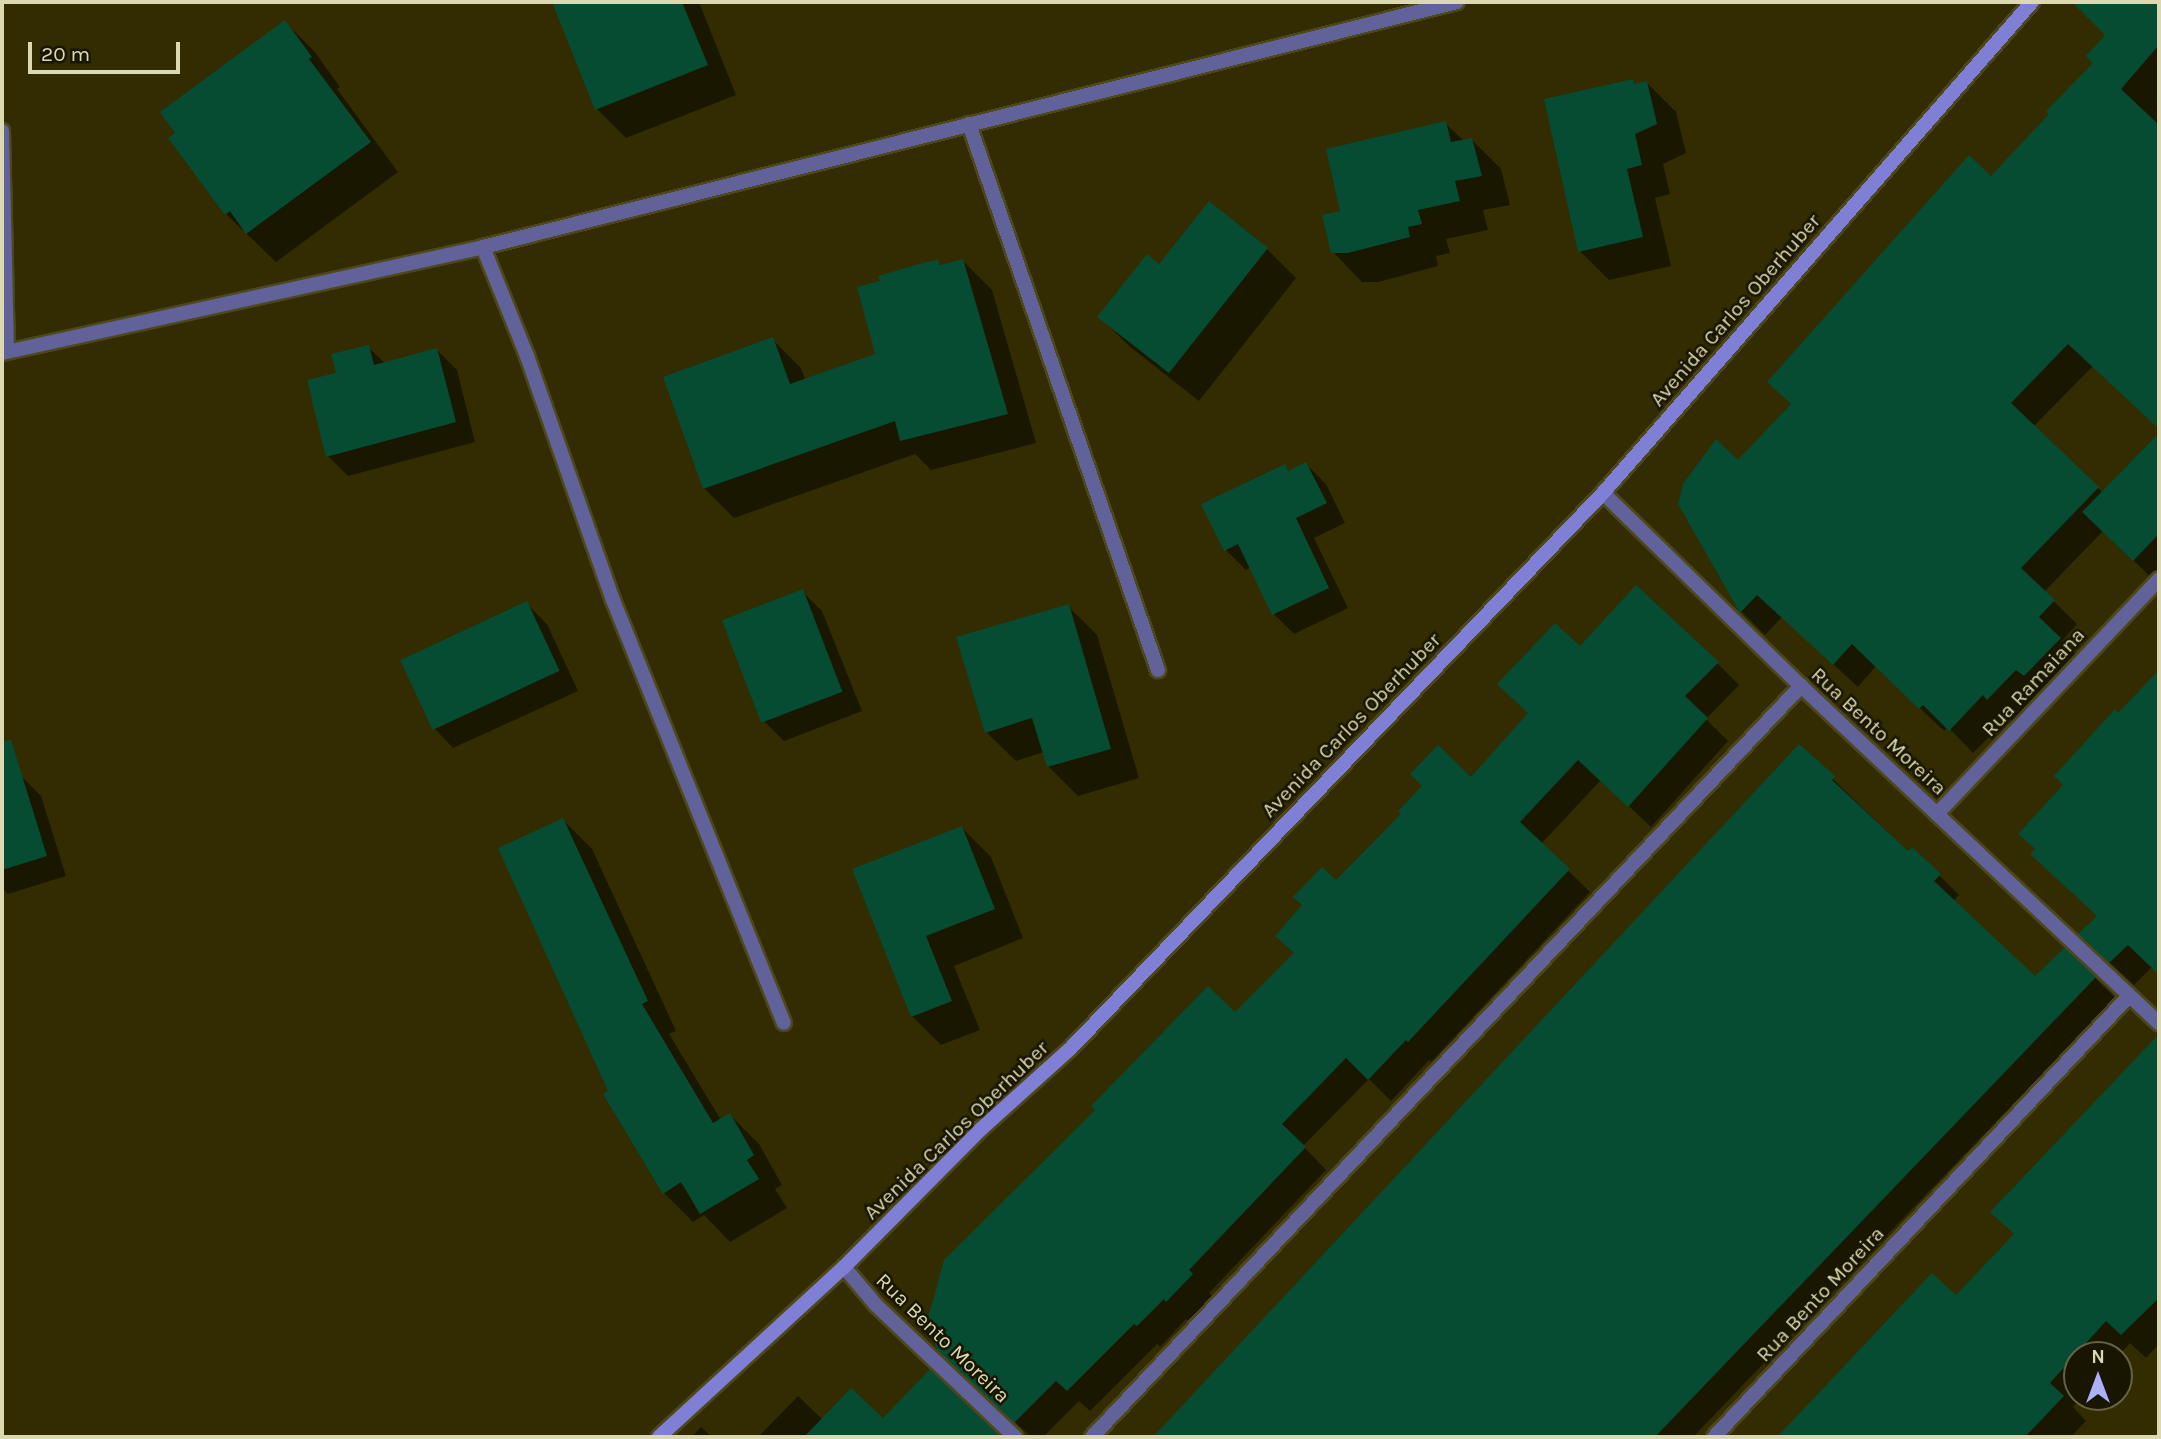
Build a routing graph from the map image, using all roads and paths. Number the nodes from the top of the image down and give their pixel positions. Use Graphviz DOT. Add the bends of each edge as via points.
graph roads {
  1 [pos="1457,2"];
  2 [pos="2032,2"];
  3 [pos="969,124"];
  4 [pos="2,131"];
  5 [pos="483,247"];
  6 [pos="4,352"];
  7 [pos="1603,493"];
  8 [pos="2159,579"];
  9 [pos="1158,670"];
  10 [pos="1801,685"];
  11 [pos="1937,814"];
  12 [pos="2129,996"];
  13 [pos="784,1023"];
  14 [pos="2159,1023"];
  15 [pos="844,1267"];
  16 [pos="659,1437"];
  17 [pos="1015,1437"];
  18 [pos="1092,1437"];
  19 [pos="1714,1437"];
  1 -- 3 [label="street"];
  2 -- 7 [label="main road, Avenida Carlos Oberhuber"];
  3 -- 5 [label="street"];
  3 -- 9 [label="street"];
  4 -- 6 [label="street"];
  5 -- 6 [label="street"];
  5 -- 13 [label="street" via="527,356 613,600"];
  7 -- 10 [label="street, Rua Bento Moreira"];
  7 -- 15 [label="main road, Avenida Carlos Oberhuber" via="1070,1049 981,1129"];
  8 -- 11 [label="street, Rua Ramaiana"];
  10 -- 11 [label="street, Rua Bento Moreira"];
  10 -- 18 [label="street"];
  11 -- 12 [label="street, Rua Bento Moreira"];
  12 -- 14 [label="street, Rua Bento Moreira"];
  12 -- 19 [label="street, Rua Bento Moreira"];
  15 -- 16 [label="main road, Avenida Carlos Oberhuber"];
  15 -- 17 [label="street, Rua Bento Moreira" via="876,1305"];
}
